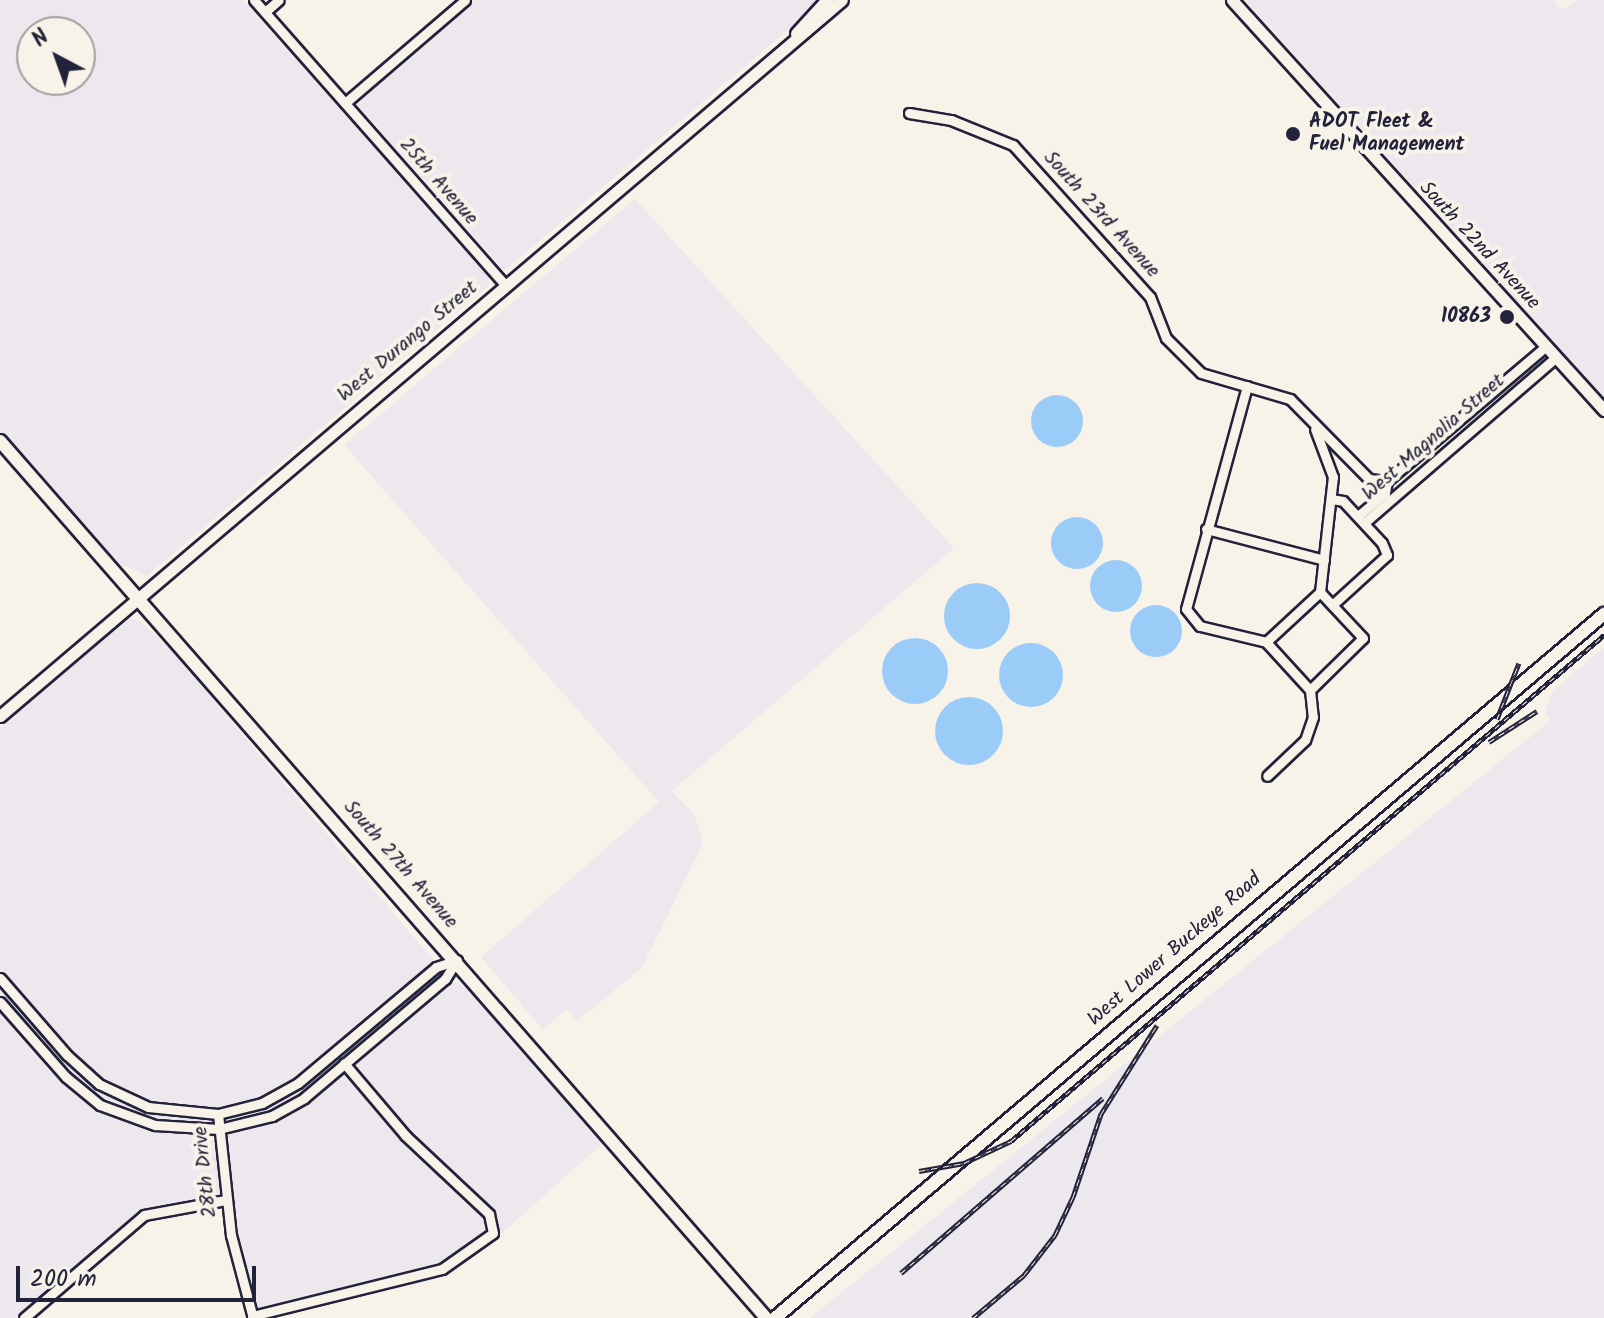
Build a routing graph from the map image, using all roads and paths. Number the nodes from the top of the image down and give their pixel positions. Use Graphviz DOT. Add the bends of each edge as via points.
graph roads {
  1 [pos="254,0"];
  2 [pos="279,0"];
  3 [pos="465,0"];
  4 [pos="828,0"];
  5 [pos="842,0"];
  6 [pos="1232,0"];
  7 [pos="265,12"];
  8 [pos="797,34"];
  9 [pos="345,103"];
  10 [pos="909,113"];
  11 [pos="504,284"];
  12 [pos="1546,346"];
  13 [pos="1556,357"];
  14 [pos="1519,369"];
  15 [pos="1529,380"];
  16 [pos="1247,386"];
  17 [pos="1604,410"];
  18 [pos="1311,420"];
  19 [pos="0,441"];
  20 [pos="1387,481"];
  21 [pos="1331,499"];
  22 [pos="1361,520"];
  23 [pos="1206,529"];
  24 [pos="1324,560"];
  25 [pos="1320,592"];
  26 [pos="138,597"];
  27 [pos="1332,605"];
  28 [pos="1604,614"];
  29 [pos="1266,642"];
  30 [pos="1310,690"];
  31 [pos="0,716"];
  32 [pos="1267,776"];
  33 [pos="457,960"];
  34 [pos="0,978"];
  35 [pos="0,1002"];
  36 [pos="336,1053"];
  37 [pos="345,1065"];
  38 [pos="218,1114"];
  39 [pos="219,1129"];
  40 [pos="226,1200"];
  41 [pos="253,1317"];
  42 [pos="24,1318"];
  43 [pos="766,1318"];
  44 [pos="775,1318"];
  1 -- 7 [label="street, 25th Avenue"];
  2 -- 7 [label="street"];
  3 -- 9 [label="street"];
  4 -- 8 [label="main road"];
  5 -- 8 [label="street, West Durango Street"];
  6 -- 12 [label="street, South 22nd Avenue"];
  7 -- 9 [label="street, 25th Avenue"];
  8 -- 11 [label="street, West Durango Street"];
  9 -- 11 [label="street, 25th Avenue"];
  10 -- 16 [label="street, South 23rd Avenue" via="951,120 1013,145 1150,297 1166,338 1201,373"];
  11 -- 26 [label="street, West Durango Street"];
  12 -- 13 [label="street, South 22nd Avenue"];
  12 -- 14 [label="street, West Magnolia Street"];
  13 -- 15 [label="street, West Magnolia Street"];
  13 -- 17 [label="street, South 22nd Avenue"];
  14 -- 15 [label="street, West Magnolia Street"];
  14 -- 20 [label="street, West Magnolia Street"];
  15 -- 22 [label="street, West Magnolia Street"];
  16 -- 18 [label="street, South 23rd Avenue" via="1290,399"];
  16 -- 23 [label="street"];
  18 -- 20 [label="street, South 23rd Avenue" via="1369,479"];
  18 -- 21 [label="street" via="1333,477"];
  19 -- 26 [label="main road, South 27th Avenue"];
  20 -- 22 [label="street, West Magnolia Street" via="1385,493"];
  21 -- 22 [label="street" via="1343,501"];
  21 -- 24 [label="street"];
  22 -- 27 [label="street" via="1387,555"];
  23 -- 24 [label="street"];
  23 -- 29 [label="street" via="1186,609 1200,626"];
  24 -- 25 [label="street"];
  25 -- 27 [label="street"];
  25 -- 29 [label="street"];
  26 -- 31 [label="street, West Durango Street"];
  26 -- 33 [label="main road, South 27th Avenue"];
  27 -- 30 [label="street" via="1363,638"];
  28 -- 44 [label="main road, West Lower Buckeye Road"];
  29 -- 30 [label="street"];
  30 -- 32 [label="street" via="1313,717 1305,740"];
  33 -- 36 [label="street" via="436,967"];
  33 -- 37 [label="street" via="445,979"];
  33 -- 43 [label="main road, South 27th Avenue"];
  34 -- 38 [label="street" via="99,1084 148,1107"];
  35 -- 39 [label="street" via="66,1077 100,1105 155,1125"];
  36 -- 37 [label="street"];
  36 -- 38 [label="street" via="282,1093"];
  37 -- 39 [label="street" via="279,1112"];
  37 -- 41 [label="street" via="405,1135 489,1214 493,1233 442,1269"];
  38 -- 39 [label="street, 28th Drive"];
  39 -- 40 [label="street, 28th Drive"];
  40 -- 41 [label="street, 28th Drive"];
  40 -- 42 [label="street" via="144,1215"];
}
